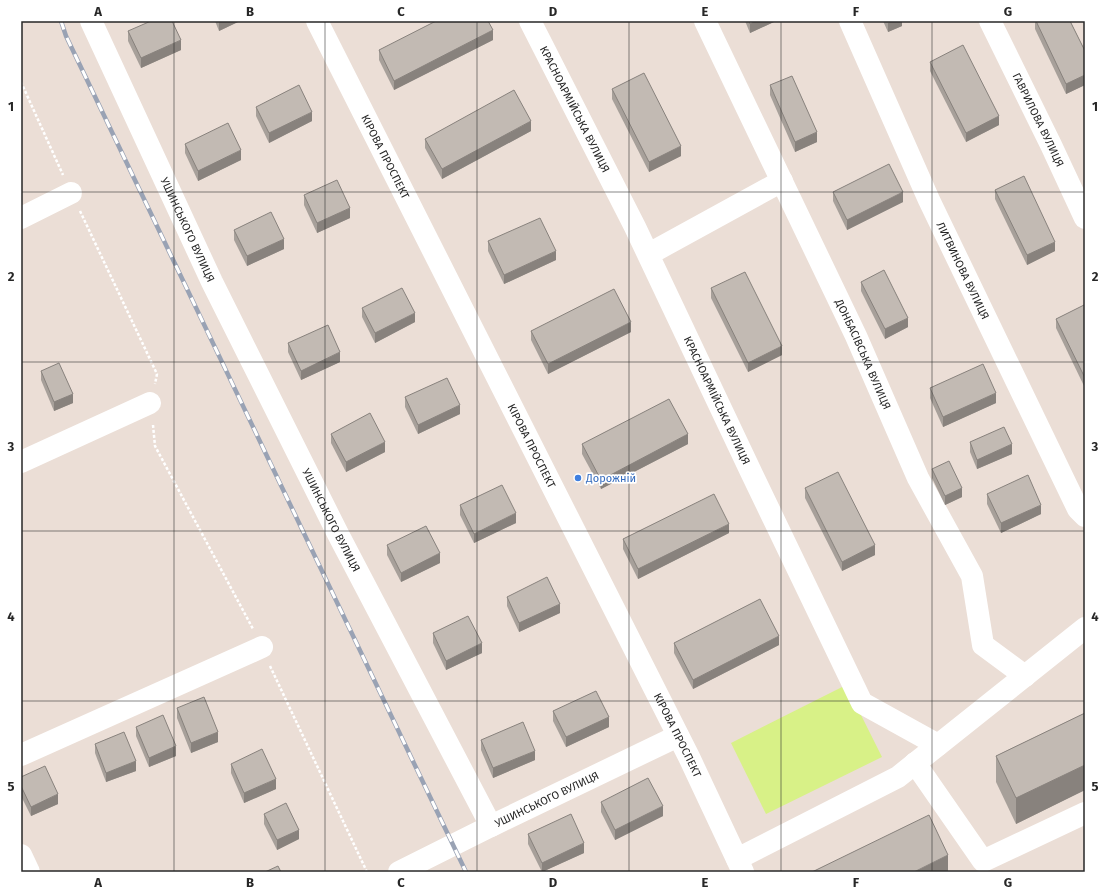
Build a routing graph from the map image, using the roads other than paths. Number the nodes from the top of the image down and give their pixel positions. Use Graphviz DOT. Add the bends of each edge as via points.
graph roads {
  1 [pos="91,21"];
  2 [pos="317,21"];
  3 [pos="530,21"];
  4 [pos="705,21"];
  5 [pos="850,21"];
  6 [pos="990,21"];
  7 [pos="782,181"];
  8 [pos="71,193"];
  9 [pos="21,218"];
  10 [pos="1085,218"];
  11 [pos="648,254"];
  12 [pos="150,403"];
  13 [pos="21,462"];
  14 [pos="1085,516"];
  15 [pos="1085,628"];
  16 [pos="262,647"];
  17 [pos="1025,676"];
  18 [pos="678,736"];
  19 [pos="938,745"];
  20 [pos="21,755"];
  21 [pos="915,763"];
  22 [pos="1085,813"];
  23 [pos="491,826"];
  24 [pos="21,855"];
  25 [pos="740,865"];
  26 [pos="985,866"];
  27 [pos="29,872"];
  28 [pos="399,872"];
  1 -- 23 [label="street, УШИНСЬКОГО ВУЛИЦЯ" via="212,282 338,534"];
  2 -- 18 [label="street, КІРОВА ПРОСПЕКТ"];
  3 -- 11 [label="street, КРАСНОАРМІЙСЬКА ВУЛИЦЯ"];
  4 -- 7 [label="street, ДОНБАСІВСЬКА ВУЛИЦЯ"];
  5 -- 14 [label="street, ЛИТВИНОВА ВУЛИЦЯ" via="929,200 1078,509"];
  6 -- 10 [label="street, ГАВРИЛОВА ВУЛИЦЯ"];
  7 -- 11 [label="street"];
  7 -- 17 [label="street, ДОНБАСІВСЬКА ВУЛИЦЯ" via="856,336 918,478 972,576 983,645"];
  8 -- 9 [label="street"];
  11 -- 19 [label="street, КРАСНОАРМІЙСЬКА ВУЛИЦЯ" via="862,703"];
  12 -- 13 [label="street"];
  15 -- 17 [label="street"];
  16 -- 20 [label="street"];
  17 -- 19 [label="street"];
  18 -- 23 [label="street, УШИНСЬКОГО ВУЛИЦЯ"];
  18 -- 25 [label="street, КІРОВА ПРОСПЕКТ"];
  19 -- 21 [label="street"];
  21 -- 25 [label="street" via="898,777 756,850"];
  21 -- 26 [label="street"];
  22 -- 26 [label="street"];
  23 -- 28 [label="street"];
  24 -- 27 [label="street"];
}
